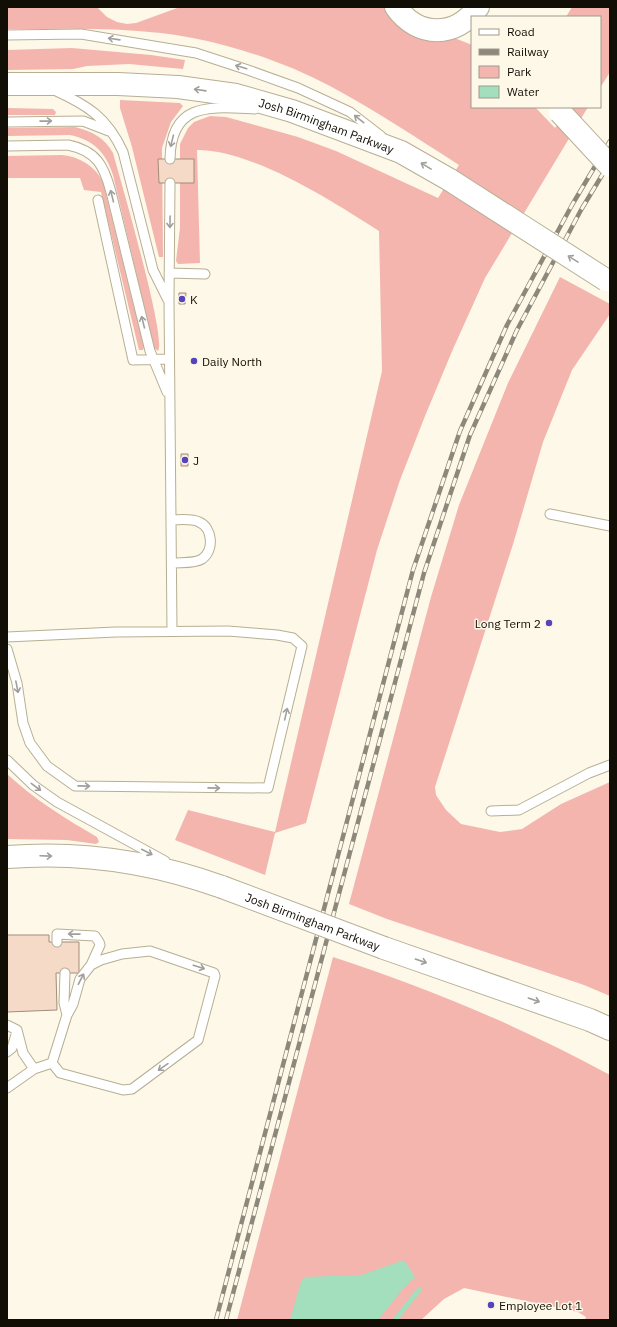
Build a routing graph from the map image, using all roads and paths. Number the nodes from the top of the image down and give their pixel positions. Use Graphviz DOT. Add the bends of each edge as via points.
graph roads {
  1 [pos="396,7"];
  2 [pos="478,7"];
  3 [pos="444,30"];
  4 [pos="7,35"];
  5 [pos="471,38"];
  6 [pos="7,84"];
  7 [pos="40,84"];
  8 [pos="557,110"];
  9 [pos="292,111"];
  10 [pos="7,122"];
  11 [pos="110,131"];
  12 [pos="7,146"];
  13 [pos="401,152"];
  14 [pos="170,159"];
  15 [pos="610,166"];
  16 [pos="170,183"];
  17 [pos="98,200"];
  18 [pos="169,273"];
  19 [pos="205,274"];
  20 [pos="608,281"];
  21 [pos="169,301"];
  22 [pos="153,359"];
  23 [pos="169,359"];
  24 [pos="170,397"];
  25 [pos="550,514"];
  26 [pos="171,520"];
  27 [pos="610,526"];
  28 [pos="172,563"];
  29 [pos="172,631"];
  30 [pos="7,637"];
  31 [pos="7,650"];
  32 [pos="7,760"];
  33 [pos="610,765"];
  34 [pos="491,811"];
  35 [pos="7,857"];
  36 [pos="198,879"];
  37 [pos="57,942"];
  38 [pos="91,965"];
  39 [pos="65,973"];
  40 [pos="67,1015"];
  41 [pos="7,1025"];
  42 [pos="610,1029"];
  43 [pos="17,1030"];
  44 [pos="10,1050"];
  45 [pos="22,1053"];
  46 [pos="52,1062"];
  47 [pos="34,1069"];
  48 [pos="7,1088"];
  1 -- 3 [label="main road" via="416,26"];
  2 -- 3 [label="main road" via="464,22"];
  3 -- 5 [label="main road"];
  13 -- 4 [label="lane, one-way" via="350,112 298,88 196,53 81,34"];
  6 -- 7 [label="main road, Josh Birmingham Parkway"];
  9 -- 7 [label="main road, Josh Birmingham Parkway, one-way" via="236,95 178,87"];
  7 -- 11 [label="lane" via="90,109"];
  8 -- 15 [label="main road, bridge"];
  9 -- 13 [label="main road, Josh Birmingham Parkway"];
  9 -- 14 [label="lane, one-way" via="217,108 196,111 178,126 171,144"];
  10 -- 11 [label="lane, one-way" via="83,121"];
  11 -- 21 [label="lane" via="123,152 153,270"];
  22 -- 12 [label="lane, one-way" via="106,172 101,164 85,150 72,146"];
  20 -- 13 [label="main road, Josh Birmingham Parkway, one-way, bridge" via="450,180"];
  16 -- 18 [label="lane, one-way"];
  17 -- 22 [label="lane" via="133,360"];
  18 -- 19 [label="lane"];
  18 -- 21 [label="lane"];
  21 -- 23 [label="lane"];
  22 -- 23 [label="lane"];
  22 -- 24 [label="lane"];
  23 -- 24 [label="lane"];
  24 -- 26 [label="lane"];
  25 -- 27 [label="lane"];
  26 -- 28 [label="lane"];
  26 -- 28 [label="lane" via="200,522 209,532 211,541 209,551 203,558 193,562"];
  28 -- 29 [label="lane"];
  29 -- 30 [label="lane"];
  31 -- 29 [label="lane, one-way" via="30,743 48,766 75,786 268,788 302,646 294,638 277,634"];
  32 -- 36 [label="lane, one-way" via="33,785 77,814"];
  33 -- 34 [label="lane" via="589,773 519,810"];
  35 -- 36 [label="main road, Josh Birmingham Parkway, one-way" via="64,856 120,860 167,869"];
  36 -- 42 [label="main road, Josh Birmingham Parkway, one-way, bridge"];
  38 -- 37 [label="lane, one-way" via="100,945 95,936 57,934"];
  40 -- 38 [label="lane, one-way" via="80,979"];
  38 -- 46 [label="lane, one-way" via="122,954 150,951 211,970 215,976 198,1040 128,1090 60,1073"];
  39 -- 40 [label="lane" via="64,1003"];
  40 -- 46 [label="lane"];
  41 -- 43 [label="lane"];
  43 -- 44 [label="lane"];
  43 -- 45 [label="lane"];
  44 -- 45 [label="lane"];
  45 -- 47 [label="lane"];
  46 -- 47 [label="lane"];
  47 -- 48 [label="lane"];
}
